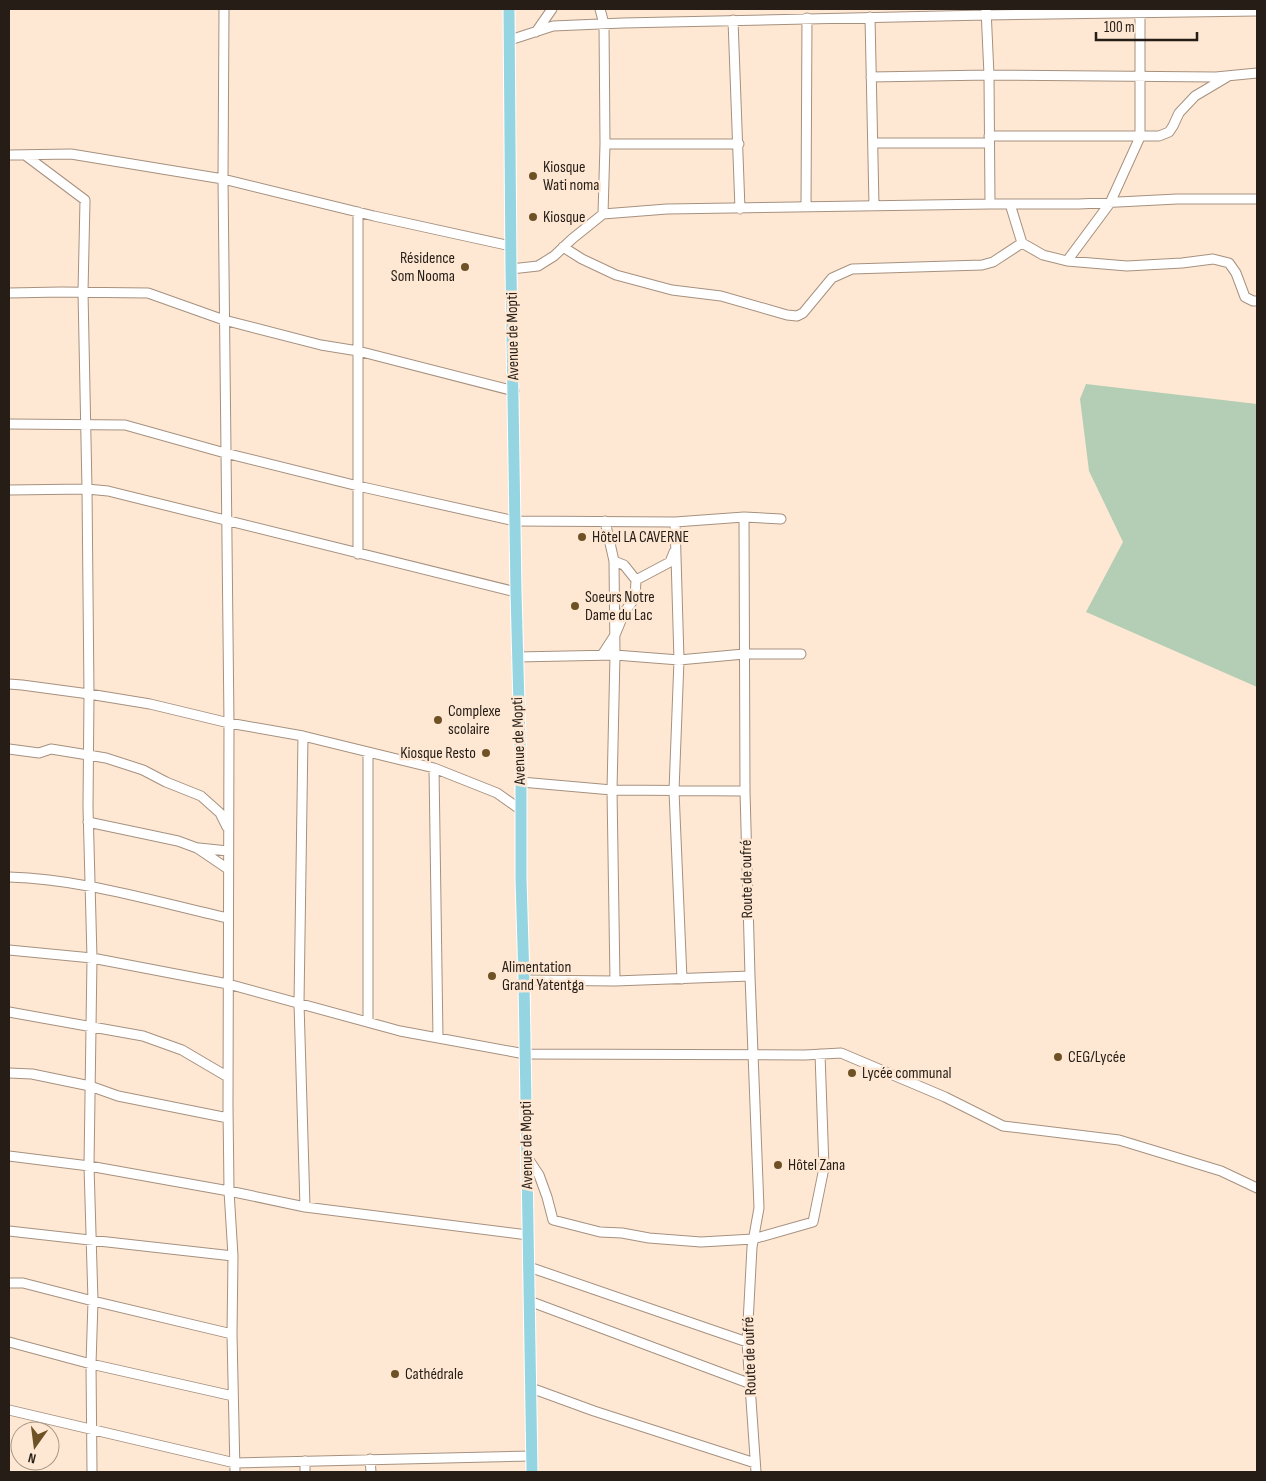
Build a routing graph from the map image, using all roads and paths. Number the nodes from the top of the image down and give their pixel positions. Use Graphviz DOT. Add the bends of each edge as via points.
graph roads {
  1 [pos="224,9"];
  2 [pos="509,9"];
  3 [pos="552,9"];
  4 [pos="600,9"];
  5 [pos="1140,11"];
  6 [pos="1257,11"];
  7 [pos="986,12"];
  8 [pos="870,17"];
  9 [pos="807,18"];
  10 [pos="733,20"];
  11 [pos="604,24"];
  12 [pos="536,32"];
  13 [pos="510,40"];
  14 [pos="1257,73"];
  15 [pos="989,76"];
  16 [pos="1140,76"];
  17 [pos="1228,76"];
  18 [pos="871,77"];
  19 [pos="1140,137"];
  20 [pos="989,140"];
  21 [pos="872,143"];
  22 [pos="605,144"];
  23 [pos="738,144"];
  24 [pos="9,155"];
  25 [pos="25,155"];
  26 [pos="223,179"];
  27 [pos="1257,199"];
  28 [pos="1110,203"];
  29 [pos="990,204"];
  30 [pos="1010,204"];
  31 [pos="874,206"];
  32 [pos="806,207"];
  33 [pos="740,209"];
  34 [pos="358,212"];
  35 [pos="603,214"];
  36 [pos="1022,243"];
  37 [pos="511,246"];
  38 [pos="564,247"];
  39 [pos="1067,262"];
  40 [pos="511,269"];
  41 [pos="83,292"];
  42 [pos="9,293"];
  43 [pos="1257,301"];
  44 [pos="224,320"];
  45 [pos="358,351"];
  46 [pos="514,391"];
  47 [pos="9,424"];
  48 [pos="86,424"];
  49 [pos="225,453"];
  50 [pos="358,486"];
  51 [pos="9,490"];
  52 [pos="87,490"];
  53 [pos="744,517"];
  54 [pos="781,519"];
  55 [pos="226,520"];
  56 [pos="515,520"];
  57 [pos="605,521"];
  58 [pos="676,522"];
  59 [pos="676,547"];
  60 [pos="358,554"];
  61 [pos="614,561"];
  62 [pos="636,580"];
  63 [pos="516,592"];
  64 [pos="615,634"];
  65 [pos="744,654"];
  66 [pos="801,654"];
  67 [pos="615,655"];
  68 [pos="602,656"];
  69 [pos="517,657"];
  70 [pos="680,660"];
  71 [pos="9,684"];
  72 [pos="89,694"];
  73 [pos="229,723"];
  74 [pos="303,736"];
  75 [pos="9,749"];
  76 [pos="368,752"];
  77 [pos="88,755"];
  78 [pos="434,768"];
  79 [pos="521,782"];
  80 [pos="612,790"];
  81 [pos="674,791"];
  82 [pos="745,791"];
  83 [pos="521,810"];
  84 [pos="88,822"];
  85 [pos="228,830"];
  86 [pos="197,848"];
  87 [pos="228,851"];
  88 [pos="228,869"];
  89 [pos="9,878"];
  90 [pos="89,886"];
  91 [pos="228,918"];
  92 [pos="9,950"];
  93 [pos="92,958"];
  94 [pos="750,976"];
  95 [pos="682,978"];
  96 [pos="524,980"];
  97 [pos="615,981"];
  98 [pos="228,984"];
  99 [pos="299,1003"];
  100 [pos="9,1012"];
  101 [pos="368,1022"];
  102 [pos="91,1026"];
  103 [pos="438,1038"];
  104 [pos="526,1054"];
  105 [pos="820,1054"];
  106 [pos="753,1055"];
  107 [pos="9,1073"];
  108 [pos="228,1077"];
  109 [pos="90,1086"];
  110 [pos="228,1118"];
  111 [pos="9,1156"];
  112 [pos="527,1157"];
  113 [pos="89,1166"];
  114 [pos="1257,1188"];
  115 [pos="230,1191"];
  116 [pos="305,1207"];
  117 [pos="9,1231"];
  118 [pos="528,1235"];
  119 [pos="753,1239"];
  120 [pos="92,1240"];
  121 [pos="233,1256"];
  122 [pos="529,1267"];
  123 [pos="9,1283"];
  124 [pos="93,1301"];
  125 [pos="529,1301"];
  126 [pos="232,1334"];
  127 [pos="9,1342"];
  128 [pos="747,1342"];
  129 [pos="91,1364"];
  130 [pos="751,1384"];
  131 [pos="531,1388"];
  132 [pos="233,1396"];
  133 [pos="9,1410"];
  134 [pos="93,1429"];
  135 [pos="532,1456"];
  136 [pos="370,1459"];
  137 [pos="305,1461"];
  138 [pos="235,1462"];
  139 [pos="755,1468"];
  140 [pos="92,1472"];
  141 [pos="235,1472"];
  142 [pos="305,1472"];
  143 [pos="371,1472"];
  144 [pos="532,1472"];
  1 -- 26 [label="street"];
  2 -- 13 [label="main road, Avenue de Mopti"];
  3 -- 12 [label="street"];
  4 -- 11 [label="street"];
  5 -- 6 [label="street"];
  5 -- 7 [label="street"];
  5 -- 16 [label="street"];
  7 -- 8 [label="street"];
  7 -- 15 [label="street"];
  8 -- 9 [label="street"];
  8 -- 18 [label="street"];
  9 -- 10 [label="street"];
  9 -- 32 [label="street"];
  10 -- 11 [label="street"];
  10 -- 23 [label="street"];
  11 -- 12 [label="street" via="553,26"];
  11 -- 22 [label="street"];
  12 -- 13 [label="street"];
  13 -- 37 [label="main road, Avenue de Mopti"];
  14 -- 17 [label="street"];
  15 -- 16 [label="street"];
  15 -- 18 [label="street"];
  15 -- 20 [label="street"];
  16 -- 17 [label="street"];
  16 -- 19 [label="street"];
  17 -- 19 [label="street" via="1195,96 1179,113 1169,132"];
  18 -- 21 [label="street"];
  19 -- 20 [label="street"];
  19 -- 28 [label="street"];
  20 -- 21 [label="street"];
  20 -- 29 [label="street"];
  21 -- 31 [label="street"];
  22 -- 23 [label="street"];
  22 -- 35 [label="street"];
  23 -- 33 [label="street"];
  24 -- 25 [label="street"];
  25 -- 26 [label="street" via="72,154"];
  25 -- 41 [label="street" via="85,200"];
  26 -- 34 [label="street"];
  26 -- 44 [label="street"];
  27 -- 28 [label="street"];
  28 -- 30 [label="street"];
  28 -- 39 [label="street"];
  29 -- 30 [label="street"];
  29 -- 31 [label="street"];
  30 -- 36 [label="street"];
  31 -- 32 [label="street"];
  32 -- 33 [label="street"];
  33 -- 35 [label="street" via="667,209"];
  34 -- 37 [label="street"];
  34 -- 45 [label="street"];
  35 -- 38 [label="street"];
  36 -- 38 [label="street" via="993,262 982,265 852,269 832,278 797,316 616,275"];
  36 -- 39 [label="street" via="1043,255"];
  37 -- 40 [label="main road, Avenue de Mopti"];
  38 -- 40 [label="street" via="538,266"];
  39 -- 43 [label="street" via="1127,266 1213,259 1229,263 1245,297"];
  40 -- 46 [label="main road, Avenue de Mopti"];
  41 -- 42 [label="street"];
  41 -- 44 [label="street" via="148,293"];
  41 -- 48 [label="street"];
  44 -- 45 [label="street"];
  44 -- 49 [label="street"];
  45 -- 46 [label="street"];
  45 -- 50 [label="street"];
  46 -- 56 [label="main road, Avenue de Mopti"];
  47 -- 48 [label="street"];
  48 -- 49 [label="street" via="125,425"];
  48 -- 52 [label="street"];
  49 -- 50 [label="street"];
  49 -- 55 [label="street"];
  50 -- 56 [label="street"];
  50 -- 60 [label="street"];
  51 -- 52 [label="street"];
  52 -- 55 [label="street" via="108,491"];
  52 -- 72 [label="street"];
  53 -- 54 [label="street"];
  53 -- 58 [label="street"];
  53 -- 65 [label="street, Route de oufré"];
  55 -- 60 [label="street"];
  55 -- 73 [label="street"];
  56 -- 57 [label="street"];
  56 -- 63 [label="main road, Avenue de Mopti"];
  57 -- 58 [label="street"];
  57 -- 61 [label="street"];
  58 -- 59 [label="street"];
  59 -- 62 [label="street" via="670,562"];
  59 -- 70 [label="street"];
  60 -- 63 [label="street"];
  61 -- 62 [label="street" via="624,565"];
  61 -- 64 [label="street"];
  62 -- 64 [label="street" via="635,598 625,610"];
  63 -- 69 [label="main road, Avenue de Mopti"];
  64 -- 67 [label="street"];
  64 -- 68 [label="street"];
  65 -- 66 [label="street"];
  65 -- 70 [label="street"];
  65 -- 82 [label="street, Route de oufré"];
  67 -- 68 [label="street"];
  67 -- 70 [label="street"];
  67 -- 80 [label="street"];
  68 -- 69 [label="street"];
  69 -- 79 [label="main road, Avenue de Mopti"];
  70 -- 81 [label="street"];
  71 -- 72 [label="street"];
  72 -- 73 [label="street" via="150,704"];
  72 -- 77 [label="street"];
  73 -- 74 [label="street"];
  73 -- 85 [label="street"];
  74 -- 76 [label="street"];
  74 -- 99 [label="street"];
  75 -- 77 [label="street" via="39,753 51,749"];
  76 -- 78 [label="street"];
  76 -- 101 [label="street"];
  77 -- 84 [label="street"];
  77 -- 85 [label="street" via="144,770 201,796 220,813"];
  78 -- 83 [label="street" via="497,793"];
  78 -- 103 [label="street"];
  79 -- 80 [label="street"];
  79 -- 83 [label="main road, Avenue de Mopti"];
  80 -- 81 [label="street"];
  80 -- 97 [label="street"];
  81 -- 82 [label="street"];
  81 -- 95 [label="street"];
  82 -- 94 [label="street, Route de oufré"];
  83 -- 96 [label="main road, Avenue de Mopti"];
  84 -- 86 [label="street"];
  84 -- 90 [label="street"];
  85 -- 87 [label="street"];
  86 -- 87 [label="street"];
  86 -- 88 [label="street"];
  87 -- 88 [label="street"];
  88 -- 91 [label="street"];
  89 -- 90 [label="street"];
  90 -- 91 [label="street"];
  90 -- 93 [label="street"];
  91 -- 98 [label="street"];
  92 -- 93 [label="street"];
  93 -- 98 [label="street"];
  93 -- 102 [label="street"];
  94 -- 95 [label="street"];
  94 -- 106 [label="street, Route de oufré"];
  95 -- 97 [label="street"];
  96 -- 97 [label="street"];
  96 -- 104 [label="main road, Avenue de Mopti"];
  98 -- 99 [label="street"];
  98 -- 108 [label="street"];
  99 -- 101 [label="street"];
  99 -- 116 [label="street"];
  100 -- 102 [label="street"];
  101 -- 103 [label="street"];
  102 -- 108 [label="street" via="143,1036 182,1050"];
  102 -- 109 [label="street"];
  103 -- 104 [label="street"];
  104 -- 106 [label="street"];
  104 -- 112 [label="main road, Avenue de Mopti"];
  105 -- 106 [label="street"];
  105 -- 114 [label="street" via="841,1053 945,1096 1003,1126 1119,1140 1221,1171"];
  105 -- 119 [label="street" via="824,1168 813,1222"];
  106 -- 119 [label="street, Route de oufré" via="759,1208"];
  107 -- 109 [label="street" via="32,1074"];
  108 -- 110 [label="street"];
  109 -- 110 [label="street" via="118,1096"];
  109 -- 113 [label="street"];
  110 -- 115 [label="street"];
  111 -- 113 [label="street"];
  112 -- 118 [label="main road, Avenue de Mopti"];
  112 -- 119 [label="street" via="539,1175 553,1220 600,1232 649,1238 701,1242"];
  113 -- 115 [label="street"];
  113 -- 120 [label="street"];
  115 -- 116 [label="street"];
  115 -- 121 [label="street"];
  116 -- 118 [label="street"];
  117 -- 120 [label="street"];
  118 -- 122 [label="main road, Avenue de Mopti"];
  119 -- 128 [label="street, Route de oufré"];
  120 -- 121 [label="street"];
  120 -- 124 [label="street"];
  121 -- 126 [label="street"];
  122 -- 125 [label="main road, Avenue de Mopti"];
  122 -- 128 [label="street"];
  123 -- 124 [label="street" via="23,1283"];
  124 -- 126 [label="street"];
  124 -- 129 [label="street"];
  125 -- 130 [label="street"];
  125 -- 131 [label="main road, Avenue de Mopti"];
  126 -- 132 [label="street"];
  127 -- 129 [label="street"];
  128 -- 130 [label="street, Route de oufré"];
  129 -- 132 [label="street"];
  129 -- 134 [label="street"];
  130 -- 139 [label="street, Route de oufré"];
  131 -- 135 [label="main road, Avenue de Mopti"];
  131 -- 139 [label="street"];
  132 -- 138 [label="street"];
  133 -- 134 [label="street"];
  134 -- 138 [label="street"];
  134 -- 140 [label="street"];
  135 -- 136 [label="street"];
  135 -- 144 [label="main road, Avenue de Mopti"];
  136 -- 137 [label="street"];
  136 -- 143 [label="street"];
  137 -- 138 [label="street"];
  137 -- 142 [label="street"];
  138 -- 141 [label="street"];
}
